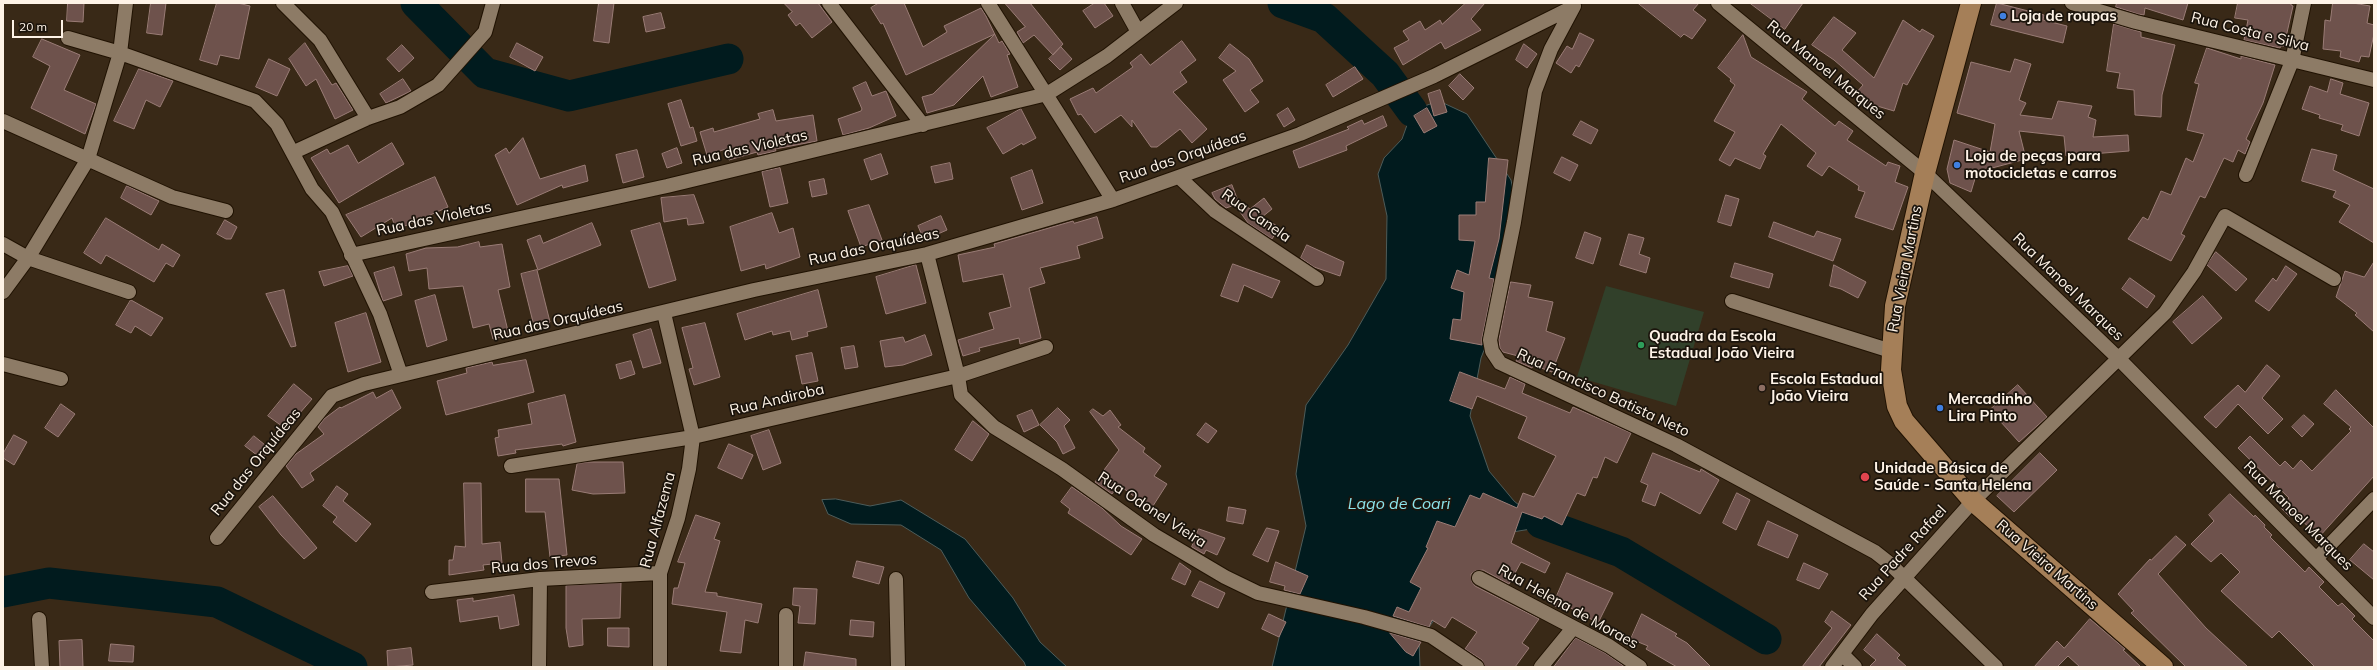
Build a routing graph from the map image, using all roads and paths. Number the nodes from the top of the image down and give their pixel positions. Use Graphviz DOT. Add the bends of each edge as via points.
graph roads {
  1 [pos="126,3"];
  2 [pos="283,3"];
  3 [pos="493,3"];
  4 [pos="829,3"];
  5 [pos="988,3"];
  6 [pos="1122,3"];
  7 [pos="1718,3"];
  8 [pos="1971,3"];
  9 [pos="2072,3"];
  10 [pos="2304,3"];
  11 [pos="1175,4"];
  12 [pos="1575,5"];
  13 [pos="1138,32"];
  14 [pos="68,38"];
  15 [pos="120,53"];
  16 [pos="2292,61"];
  17 [pos="2374,80"];
  18 [pos="1047,94"];
  19 [pos="368,118"];
  20 [pos="3,121"];
  21 [pos="923,125"];
  22 [pos="294,152"];
  23 [pos="88,159"];
  24 [pos="1925,173"];
  25 [pos="2246,175"];
  26 [pos="1179,177"];
  27 [pos="1113,200"];
  28 [pos="226,211"];
  29 [pos="3,244"];
  30 [pos="927,254"];
  31 [pos="351,255"];
  32 [pos="28,258"];
  33 [pos="1317,278"];
  34 [pos="2334,279"];
  35 [pos="3,292"];
  36 [pos="130,292"];
  37 [pos="1732,301"];
  38 [pos="664,313"];
  39 [pos="1046,347"];
  40 [pos="1891,351"];
  41 [pos="2118,358"];
  42 [pos="3,364"];
  43 [pos="401,375"];
  44 [pos="958,376"];
  45 [pos="61,379"];
  46 [pos="693,437"];
  47 [pos="511,466"];
  48 [pos="2374,499"];
  49 [pos="1973,501"];
  50 [pos="217,538"];
  51 [pos="2316,558"];
  52 [pos="660,573"];
  53 [pos="1478,578"];
  54 [pos="1905,578"];
  55 [pos="540,579"];
  56 [pos="896,579"];
  57 [pos="432,592"];
  58 [pos="786,615"];
  59 [pos="2374,618"];
  60 [pos="39,619"];
  61 [pos="1573,628"];
  62 [pos="1842,654"];
  63 [pos="42,667"];
  64 [pos="539,667"];
  65 [pos="660,667"];
  66 [pos="786,667"];
  67 [pos="898,667"];
  68 [pos="1476,667"];
  69 [pos="1541,667"];
  70 [pos="1640,667"];
  71 [pos="1832,667"];
  72 [pos="1855,667"];
  73 [pos="1996,667"];
  74 [pos="2163,667"];
  1 -- 15 [label="street"];
  2 -- 19 [label="street" via="320,40"];
  3 -- 19 [label="street" via="485,32 438,84 400,107"];
  4 -- 21 [label="street"];
  5 -- 18 [label="street"];
  6 -- 13 [label="street"];
  7 -- 24 [label="street, Rua Manoel Marques"];
  8 -- 24 [label="main road, Rua Vieira Martins"];
  9 -- 16 [label="street, Rua Costa e Silva" via="2136,22"];
  10 -- 16 [label="street"];
  11 -- 13 [label="street, Rua das Violetas"];
  12 -- 26 [label="street, Rua das Orquídeas" via="1434,76 1300,134"];
  12 -- 54 [label="street, Rua Francisco Batista Neto" via="1551,49 1535,91 1514,222 1490,340 1492,351 1500,363 1676,445 1875,552"];
  13 -- 18 [label="street, Rua das Violetas" via="1107,56"];
  14 -- 15 [label="street"];
  15 -- 22 [label="street" via="255,101 277,124"];
  15 -- 23 [label="street"];
  16 -- 17 [label="street, Rua Costa e Silva"];
  16 -- 25 [label="street"];
  18 -- 21 [label="street, Rua das Violetas"];
  18 -- 27 [label="street"];
  19 -- 22 [label="street"];
  20 -- 23 [label="street"];
  21 -- 31 [label="street, Rua das Violetas" via="667,186"];
  22 -- 31 [label="street" via="312,189 332,212"];
  23 -- 28 [label="street" via="172,197"];
  23 -- 32 [label="street"];
  24 -- 40 [label="main road, Rua Vieira Martins" via="1895,306"];
  24 -- 41 [label="street, Rua Manoel Marques"];
  26 -- 27 [label="street, Rua das Orquídeas"];
  26 -- 33 [label="street, Rua Canela" via="1215,211"];
  27 -- 30 [label="street, Rua das Orquídeas"];
  29 -- 32 [label="street"];
  30 -- 38 [label="street, Rua das Orquídeas" via="754,290"];
  30 -- 44 [label="street, Rua Odonel Vieira"];
  31 -- 43 [label="street" via="380,314"];
  32 -- 35 [label="street"];
  32 -- 36 [label="street"];
  34 -- 41 [label="street, Rua Padre Rafael" via="2225,216 2194,272 2165,313"];
  37 -- 40 [label="street"];
  38 -- 43 [label="street, Rua das Orquídeas"];
  38 -- 46 [label="street, Rua Alfazema"];
  39 -- 44 [label="street, Rua Andiroba"];
  40 -- 49 [label="main road, Rua Vieira Martins" via="1893,389 1904,421"];
  41 -- 49 [label="street, Rua Padre Rafael"];
  41 -- 51 [label="street, Rua Manoel Marques"];
  42 -- 45 [label="street"];
  43 -- 50 [label="street, Rua das Orquídeas" via="364,384 332,396"];
  44 -- 46 [label="street, Rua Andiroba"];
  44 -- 68 [label="street, Rua Odonel Vieira" via="961,395 994,427 1062,469 1154,535 1258,593 1364,617 1431,636"];
  46 -- 47 [label="street, Rua Andiroba"];
  46 -- 52 [label="street, Rua Alfazema" via="678,518"];
  48 -- 51 [label="street"];
  49 -- 54 [label="street, Rua Padre Rafael"];
  49 -- 74 [label="main road, Rua Vieira Martins"];
  51 -- 59 [label="street, Rua Manoel Marques"];
  52 -- 55 [label="street, Rua dos Trevos"];
  52 -- 65 [label="street, Rua Alfazema"];
  53 -- 61 [label="street, Rua Helena de Moraes"];
  54 -- 62 [label="street, Rua Padre Rafael" via="1872,614"];
  54 -- 73 [label="street, Rua Francisco Batista Neto"];
  55 -- 57 [label="street, Rua dos Trevos"];
  55 -- 64 [label="street"];
  56 -- 67 [label="street"];
  58 -- 66 [label="street"];
  60 -- 63 [label="street"];
  61 -- 69 [label="street"];
  61 -- 70 [label="street, Rua Helena de Moraes" via="1609,646"];
  62 -- 71 [label="street, Rua Padre Rafael"];
  62 -- 72 [label="street"];
}
